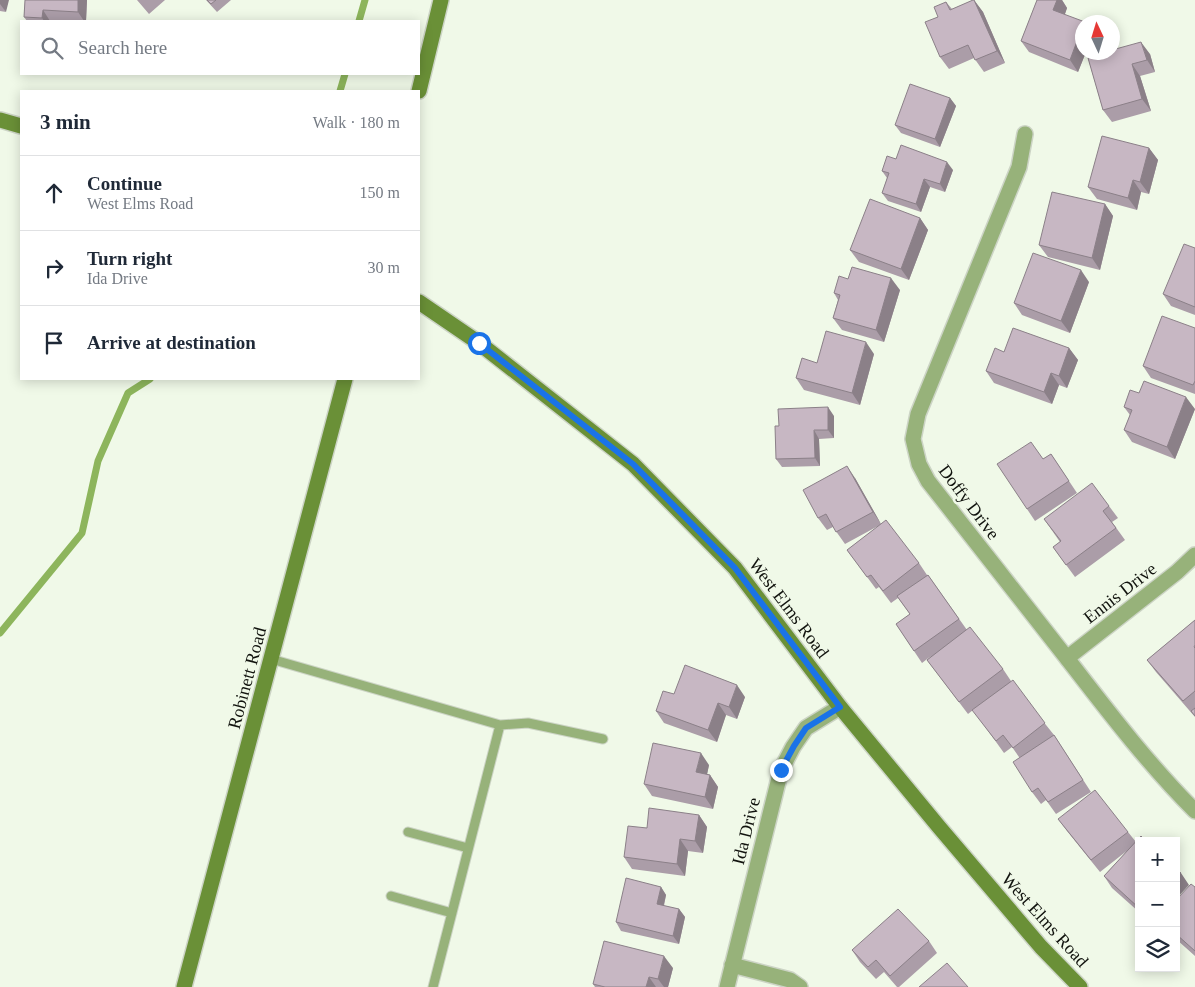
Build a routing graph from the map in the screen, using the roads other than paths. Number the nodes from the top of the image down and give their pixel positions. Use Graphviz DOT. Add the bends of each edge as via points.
graph roads {
  1 [pos="441,0"];
  2 [pos="418,90"];
  3 [pos="0,120"];
  4 [pos="20,126"];
  5 [pos="1025,134"];
  6 [pos="420,303"];
  7 [pos="345,380"];
  8 [pos="1195,555"];
  9 [pos="1067,658"];
  10 [pos="271,659"];
  11 [pos="840,707"];
  12 [pos="500,725"];
  13 [pos="603,739"];
  14 [pos="1195,811"];
  15 [pos="408,832"];
  16 [pos="468,848"];
  17 [pos="391,896"];
  18 [pos="452,913"];
  19 [pos="732,965"];
  20 [pos="184,987"];
  21 [pos="433,987"];
  22 [pos="727,987"];
  23 [pos="800,987"];
  24 [pos="1080,987"];
  1 -- 2 [label="main road"];
  3 -- 4 [label="main road"];
  5 -- 9 [label="street, Doffy Drive" via="1019,167 918,414 913,439 918,464 928,481"];
  6 -- 11 [label="main road, West Elms Road" via="479,343 633,464 735,568"];
  7 -- 10 [label="main road, Robinett Road"];
  8 -- 9 [label="street, Ennis Drive"];
  9 -- 14 [label="street, Doffy Drive" via="1100,703"];
  10 -- 12 [label="lane"];
  10 -- 20 [label="main road, Robinett Road"];
  11 -- 19 [label="street, Ida Drive" via="806,728 781,770"];
  11 -- 24 [label="main road, West Elms Road" via="1041,947"];
  12 -- 13 [label="lane" via="528,723"];
  12 -- 16 [label="lane"];
  15 -- 16 [label="lane"];
  16 -- 18 [label="lane"];
  17 -- 18 [label="lane"];
  18 -- 21 [label="lane"];
  19 -- 22 [label="street, Ida Drive"];
  19 -- 23 [label="street" via="790,980"];
}
